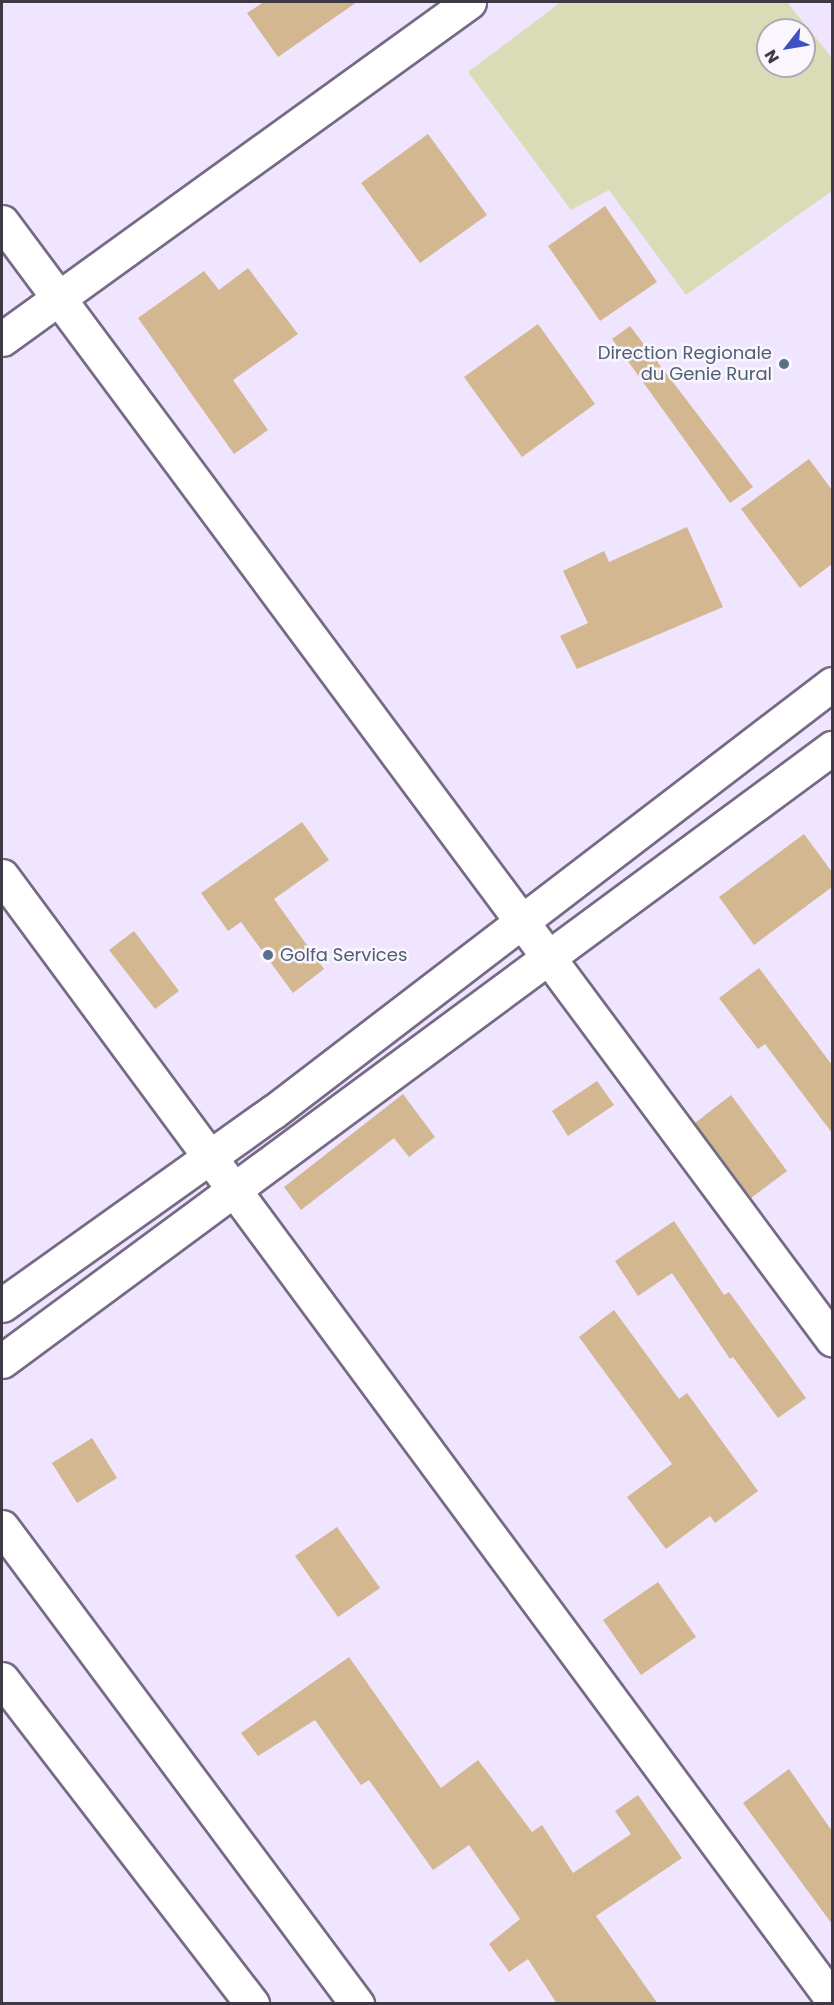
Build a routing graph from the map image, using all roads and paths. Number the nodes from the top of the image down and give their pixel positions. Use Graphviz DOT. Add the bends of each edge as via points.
graph roads {
  1 [pos="469,2"];
  2 [pos="2,222"];
  3 [pos="57,298"];
  4 [pos="2,339"];
  5 [pos="829,695"];
  6 [pos="832,748"];
  7 [pos="2,876"];
  8 [pos="523,922"];
  9 [pos="550,959"];
  10 [pos="207,1160"];
  11 [pos="231,1192"];
  12 [pos="2,1305"];
  13 [pos="832,1339"];
  14 [pos="2,1361"];
  15 [pos="2,1527"];
  16 [pos="2,1679"];
  17 [pos="832,1999"];
  18 [pos="252,2004"];
  19 [pos="357,2004"];
  1 -- 3 [label="street"];
  2 -- 3 [label="street"];
  3 -- 4 [label="street"];
  3 -- 8 [label="street"];
  5 -- 8 [label="street"];
  6 -- 9 [label="street"];
  7 -- 10 [label="street"];
  8 -- 9 [label="street"];
  8 -- 10 [label="street"];
  9 -- 11 [label="street"];
  9 -- 13 [label="street"];
  10 -- 11 [label="street"];
  10 -- 12 [label="street"];
  11 -- 14 [label="street"];
  11 -- 17 [label="street"];
  15 -- 19 [label="street"];
  16 -- 18 [label="street"];
}
